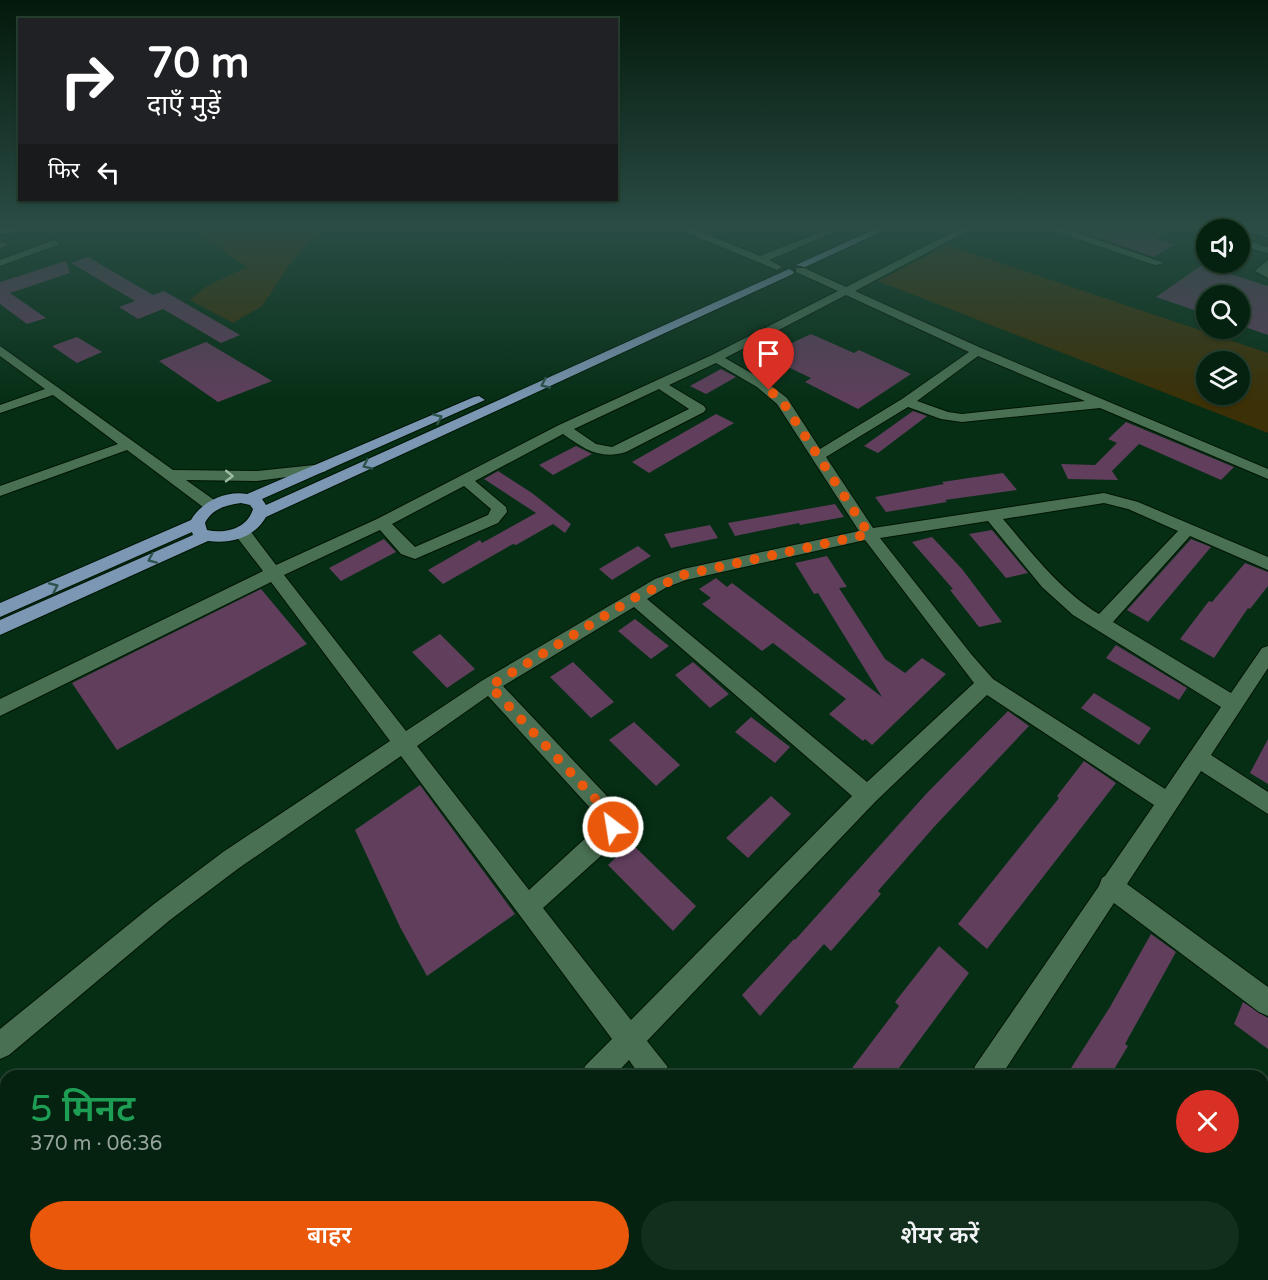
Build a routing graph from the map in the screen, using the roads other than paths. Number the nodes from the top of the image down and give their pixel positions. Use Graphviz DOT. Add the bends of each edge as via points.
graph roads {
  1 [pos="748,285"];
  2 [pos="751,285"];
  3 [pos="829,285"];
  4 [pos="859,285"];
  5 [pos="845,292"];
  6 [pos="0,350"];
  7 [pos="977,351"];
  8 [pos="716,358"];
  9 [pos="659,384"];
  10 [pos="55,390"];
  11 [pos="907,402"];
  12 [pos="1101,404"];
  13 [pos="0,409"];
  14 [pos="564,428"];
  15 [pos="130,444"];
  16 [pos="817,457"];
  17 [pos="324,468"];
  18 [pos="1268,474"];
  19 [pos="171,475"];
  20 [pos="465,480"];
  21 [pos="0,491"];
  22 [pos="249,499"];
  23 [pos="212,506"];
  24 [pos="261,514"];
  25 [pos="992,516"];
  26 [pos="382,523"];
  27 [pos="1189,528"];
  28 [pos="201,529"];
  29 [pos="242,532"];
  30 [pos="869,534"];
  31 [pos="1268,564"];
  32 [pos="274,573"];
  33 [pos="634,598"];
  34 [pos="0,610"];
  35 [pos="1100,624"];
  36 [pos="0,628"];
  37 [pos="1268,653"];
  38 [pos="987,684"];
  39 [pos="490,686"];
  40 [pos="1233,704"];
  41 [pos="0,708"];
  42 [pos="403,744"];
  43 [pos="1197,758"];
  44 [pos="867,795"];
  45 [pos="1167,802"];
  46 [pos="1268,804"];
  47 [pos="1110,886"];
  48 [pos="527,907"];
  49 [pos="1268,1003"];
  50 [pos="629,1040"];
  51 [pos="0,1046"];
  52 [pos="601,1070"];
  53 [pos="652,1070"];
  54 [pos="989,1070"];
  17 -- 1 [label="main road, one-way"];
  2 -- 24 [label="main road, one-way"];
  3 -- 5 [label="street"];
  4 -- 5 [label="street"];
  5 -- 7 [label="street"];
  5 -- 8 [label="street"];
  6 -- 10 [label="street"];
  7 -- 11 [label="street"];
  7 -- 12 [label="street"];
  8 -- 9 [label="street"];
  8 -- 16 [label="street" via="782,401"];
  9 -- 14 [label="street"];
  9 -- 14 [label="street" via="697,406 697,412 607,453"];
  10 -- 13 [label="street"];
  10 -- 15 [label="street"];
  11 -- 12 [label="street" via="962,418"];
  11 -- 16 [label="street"];
  12 -- 18 [label="street"];
  14 -- 20 [label="street"];
  15 -- 19 [label="street"];
  15 -- 21 [label="street"];
  16 -- 30 [label="street"];
  19 -- 17 [label="street, one-way" via="257,476"];
  17 -- 22 [label="main road"];
  19 -- 23 [label="street"];
  20 -- 26 [label="street"];
  20 -- 26 [label="street" via="498,507 493,519 415,553 407,550"];
  22 -- 23 [label="main road" via="231,499"];
  22 -- 24 [label="main road" via="259,505"];
  23 -- 28 [label="main road" via="199,517"];
  24 -- 29 [label="main road"];
  25 -- 27 [label="street" via="1104,498"];
  25 -- 30 [label="street"];
  25 -- 35 [label="street" via="1062,597"];
  26 -- 32 [label="street"];
  27 -- 31 [label="street"];
  27 -- 35 [label="street"];
  28 -- 29 [label="main road" via="222,537"];
  34 -- 28 [label="main road, one-way"];
  28 -- 36 [label="main road, one-way"];
  29 -- 32 [label="street"];
  30 -- 33 [label="street" via="683,575"];
  30 -- 38 [label="street"];
  32 -- 41 [label="street"];
  32 -- 42 [label="street"];
  33 -- 39 [label="street"];
  33 -- 44 [label="street"];
  35 -- 40 [label="street"];
  37 -- 40 [label="street"];
  38 -- 44 [label="street"];
  38 -- 45 [label="street"];
  39 -- 42 [label="street"];
  39 -- 48 [label="street" via="614,819 604,838"];
  40 -- 43 [label="street"];
  42 -- 48 [label="street"];
  42 -- 51 [label="street" via="231,860"];
  43 -- 45 [label="street"];
  43 -- 46 [label="street"];
  44 -- 50 [label="street"];
  45 -- 47 [label="street"];
  47 -- 49 [label="street"];
  47 -- 54 [label="street"];
  48 -- 50 [label="street"];
  50 -- 52 [label="street"];
  50 -- 53 [label="street"];
}
